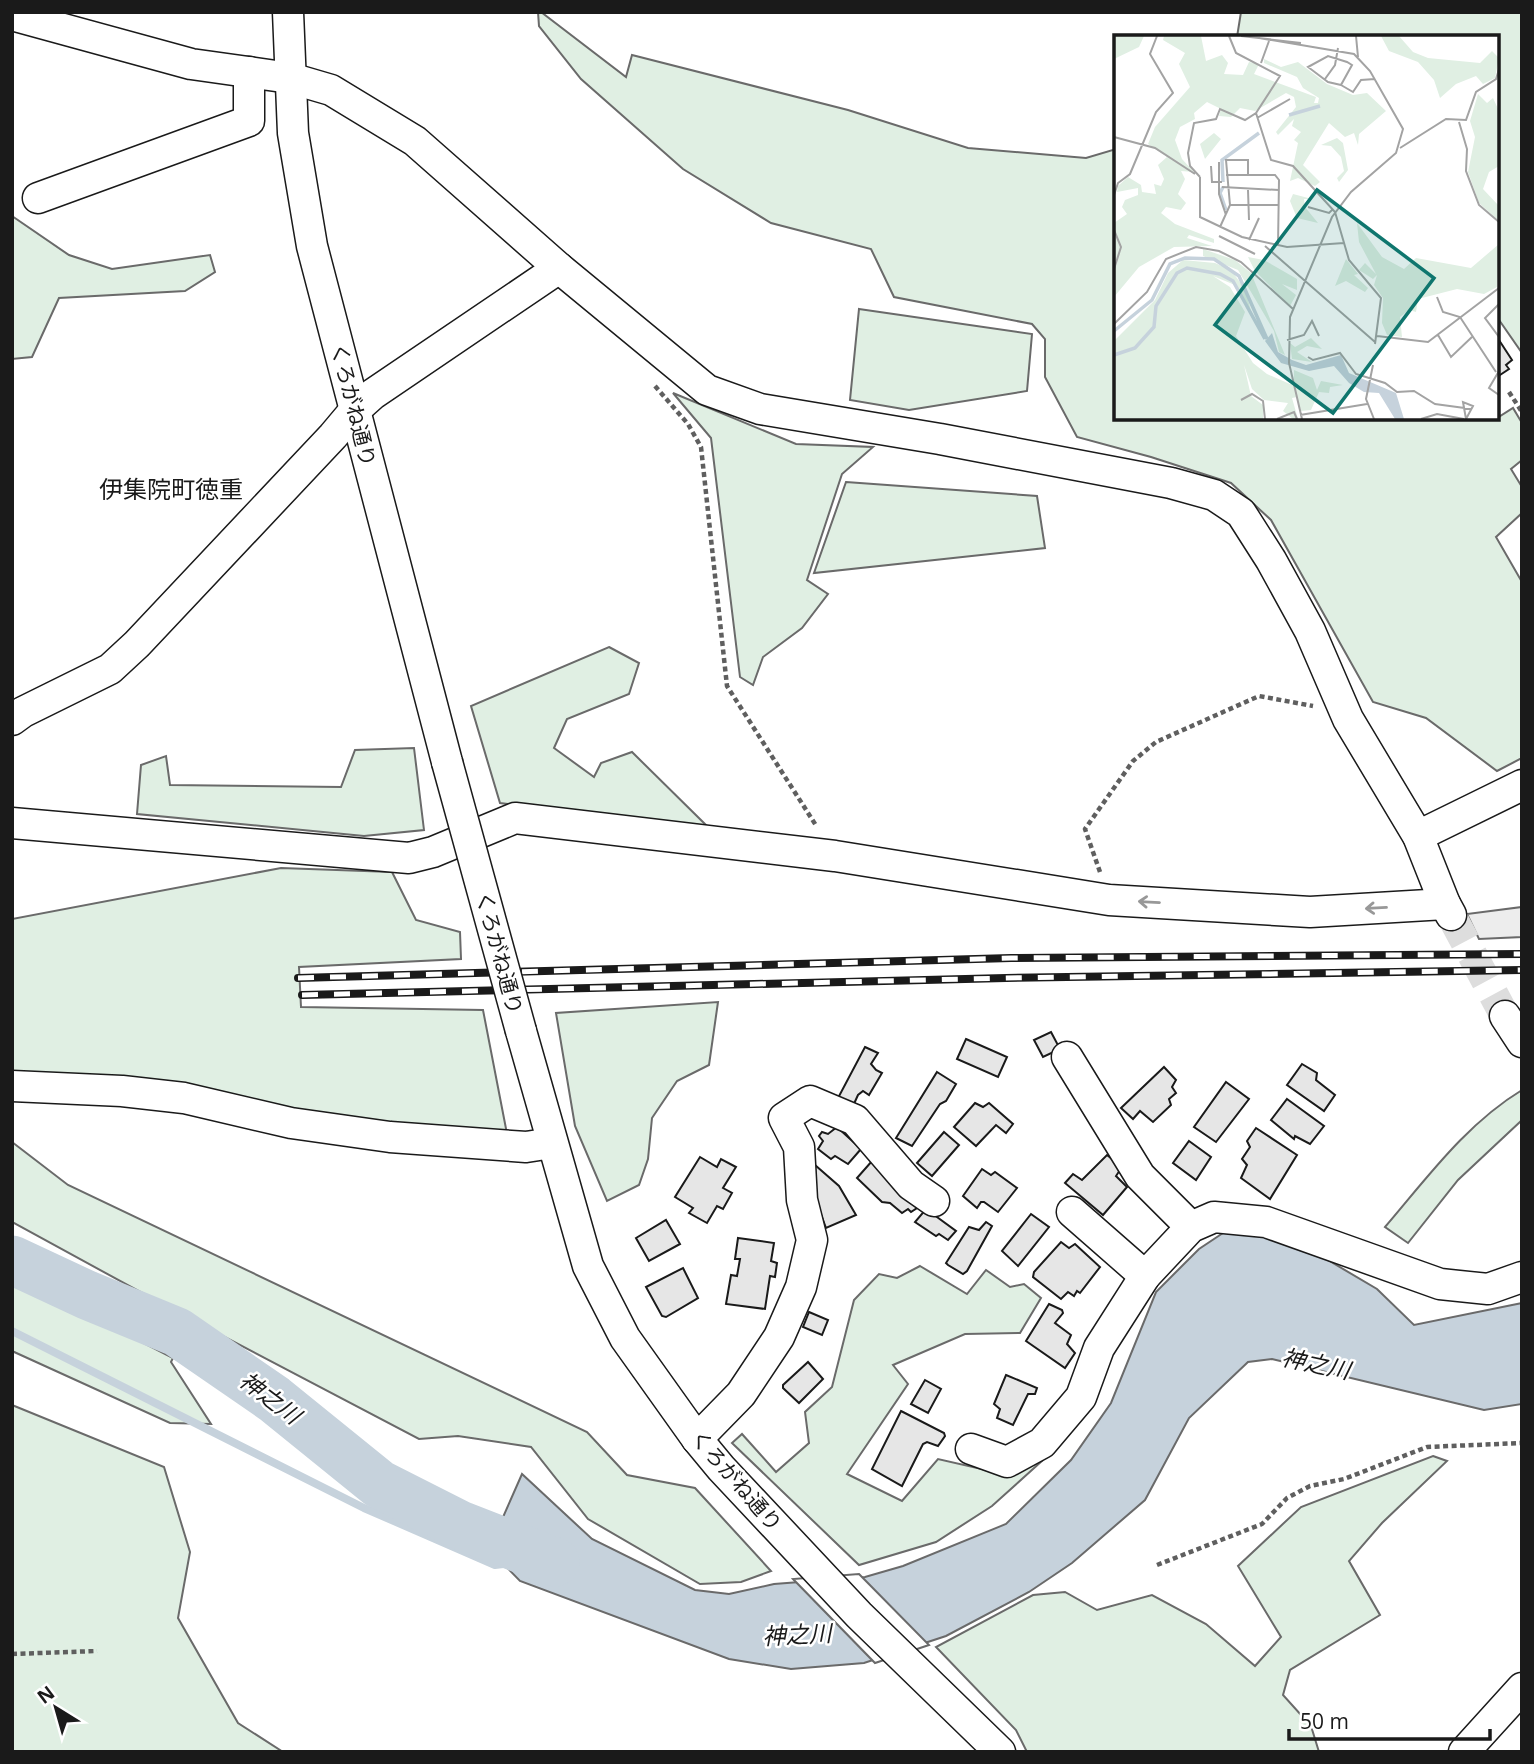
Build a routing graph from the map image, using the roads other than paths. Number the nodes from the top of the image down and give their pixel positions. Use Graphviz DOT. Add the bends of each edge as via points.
graph roads {
  1 [pos="288,12"];
  2 [pos="12,15"];
  3 [pos="249,72"];
  4 [pos="290,78"];
  5 [pos="38,198"];
  6 [pos="559,268"];
  7 [pos="354,411"];
  8 [pos="16,709"];
  9 [pos="1522,785"];
  10 [pos="12,823"];
  11 [pos="1418,836"];
  12 [pos="1504,1016"];
  13 [pos="1522,1042"];
  14 [pos="1066,1057"];
  15 [pos="12,1086"];
  16 [pos="552,1143"];
  17 [pos="934,1201"];
  18 [pos="1072,1212"];
  19 [pos="1191,1227"];
  20 [pos="1144,1276"];
  21 [pos="1522,1277"];
  22 [pos="697,1439"];
  23 [pos="971,1449"];
  24 [pos="1522,1688"];
  25 [pos="996,1748"];
  26 [pos="1464,1752"];
  1 -- 4 [label="street, くろがね通り"];
  2 -- 3 [label="street" via="191,64"];
  3 -- 4 [label="street"];
  3 -- 5 [label="street" via="249,121"];
  4 -- 6 [label="street" via="331,90 415,141"];
  4 -- 7 [label="street, くろがね通り" via="300,184"];
  6 -- 7 [label="street"];
  6 -- 11 [label="street" via="708,390 760,409 1171,482 1214,495 1241,513 1271,560 1310,631 1348,719"];
  7 -- 8 [label="street" via="110,669"];
  7 -- 16 [label="street, くろがね通り, bridge"];
  9 -- 11 [label="street"];
  11 -- 10 [label="street, one-way" via="1448,910 1310,912 1109,900 835,856 515,818 409,858"];
  12 -- 13 [label="street"];
  14 -- 19 [label="street" via="1140,1176"];
  15 -- 16 [label="street" via="184,1098 290,1123 390,1137 526,1147"];
  16 -- 22 [label="street, くろがね通り" via="587,1266 625,1338"];
  17 -- 22 [label="street" via="911,1185 855,1121 810,1101 784,1118 799,1147 802,1200 812,1240 800,1287 779,1337 741,1394"];
  18 -- 20 [label="street"];
  19 -- 20 [label="street"];
  19 -- 21 [label="street" via="1214,1217 1266,1222 1440,1284 1488,1289"];
  20 -- 23 [label="street" via="1099,1348 1081,1397 1042,1443 1007,1462"];
  22 -- 25 [label="street, くろがね通り" via="859,1615"];
  24 -- 26 [label="street"];
}
